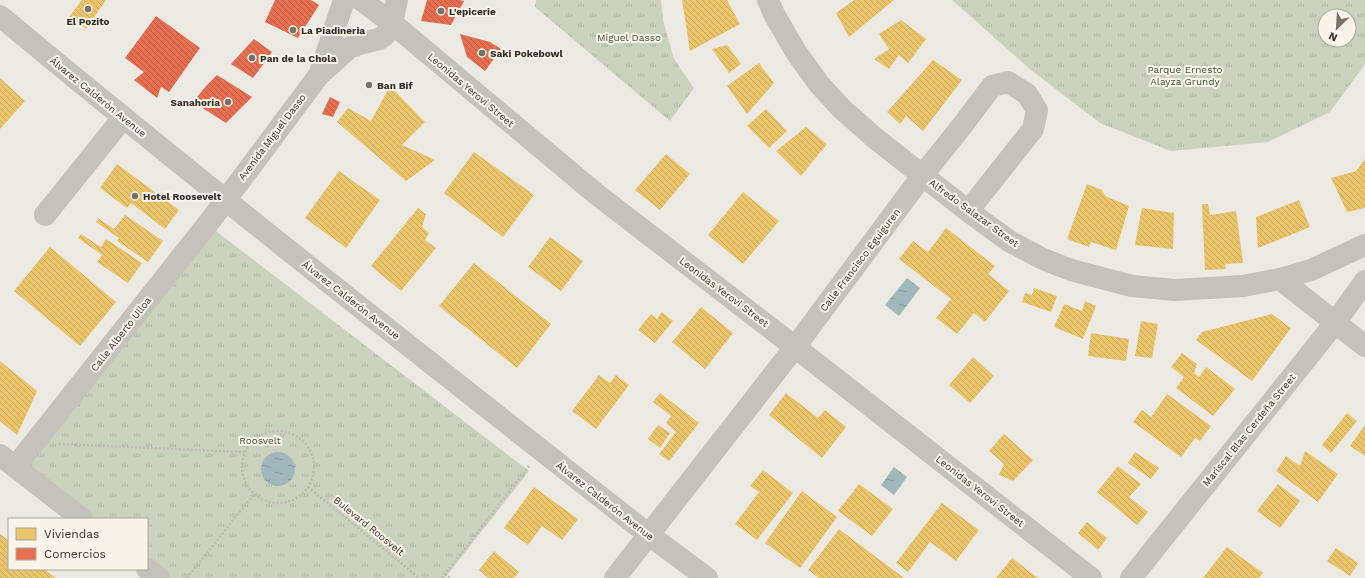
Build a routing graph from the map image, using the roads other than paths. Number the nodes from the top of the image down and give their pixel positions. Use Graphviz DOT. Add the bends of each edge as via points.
graph roads {
  1 [pos="344,0"];
  2 [pos="361,0"];
  3 [pos="397,0"];
  4 [pos="768,0"];
  5 [pos="0,16"];
  6 [pos="392,23"];
  7 [pos="319,74"];
  8 [pos="123,118"];
  9 [pos="922,176"];
  10 [pos="226,200"];
  11 [pos="968,211"];
  12 [pos="45,215"];
  13 [pos="1365,245"];
  14 [pos="1280,279"];
  15 [pos="1365,281"];
  16 [pos="1335,323"];
  17 [pos="1365,346"];
  18 [pos="796,347"];
  19 [pos="8,461"];
  20 [pos="81,518"];
  21 [pos="649,535"];
  22 [pos="148,570"];
  23 [pos="159,578"];
  24 [pos="615,578"];
  25 [pos="707,578"];
  26 [pos="1091,578"];
  27 [pos="1131,578"];
  1 -- 7 [label="street, Avenida Miguel Dasso"];
  2 -- 6 [label="street, Leonidas Yerovi Street"];
  3 -- 6 [label="street, Avenida Miguel Dasso"];
  4 -- 9 [label="street, Alfredo Salazar Street" via="796,52 819,84 842,109"];
  5 -- 8 [label="street, Álvarez Calderón Avenue"];
  6 -- 7 [label="street, Avenida Miguel Dasso" via="385,35 349,48"];
  6 -- 18 [label="street, Leonidas Yerovi Street" via="595,193"];
  7 -- 10 [label="street, Avenida Miguel Dasso"];
  8 -- 10 [label="street, Álvarez Calderón Avenue"];
  8 -- 12 [label="street"];
  9 -- 11 [label="street, Alfredo Salazar Street"];
  9 -- 11 [label="street, Calle Francisco Eguiguren" via="992,86 1008,82 1027,94 1037,110 1034,129"];
  9 -- 18 [label="street, Calle Francisco Eguiguren"];
  10 -- 19 [label="street, Calle Alberto Ulloa"];
  10 -- 21 [label="street, Álvarez Calderón Avenue"];
  11 -- 14 [label="street, Alfredo Salazar Street" via="1009,241 1043,259 1071,270 1132,286 1175,290 1243,286"];
  13 -- 14 [label="street, Alfredo Salazar Street" via="1312,270"];
  14 -- 16 [label="street"];
  15 -- 16 [label="street, Mariscal Blas Cerdeña Street"];
  16 -- 17 [label="street"];
  16 -- 27 [label="street, Mariscal Blas Cerdeña Street"];
  18 -- 21 [label="street, Calle Francisco Eguiguren"];
  18 -- 26 [label="street, Leonidas Yerovi Street"];
  19 -- 20 [label="street"];
  21 -- 24 [label="street, Calle Francisco Eguiguren"];
  21 -- 25 [label="street, Álvarez Calderón Avenue"];
  22 -- 23 [label="street"];
}
